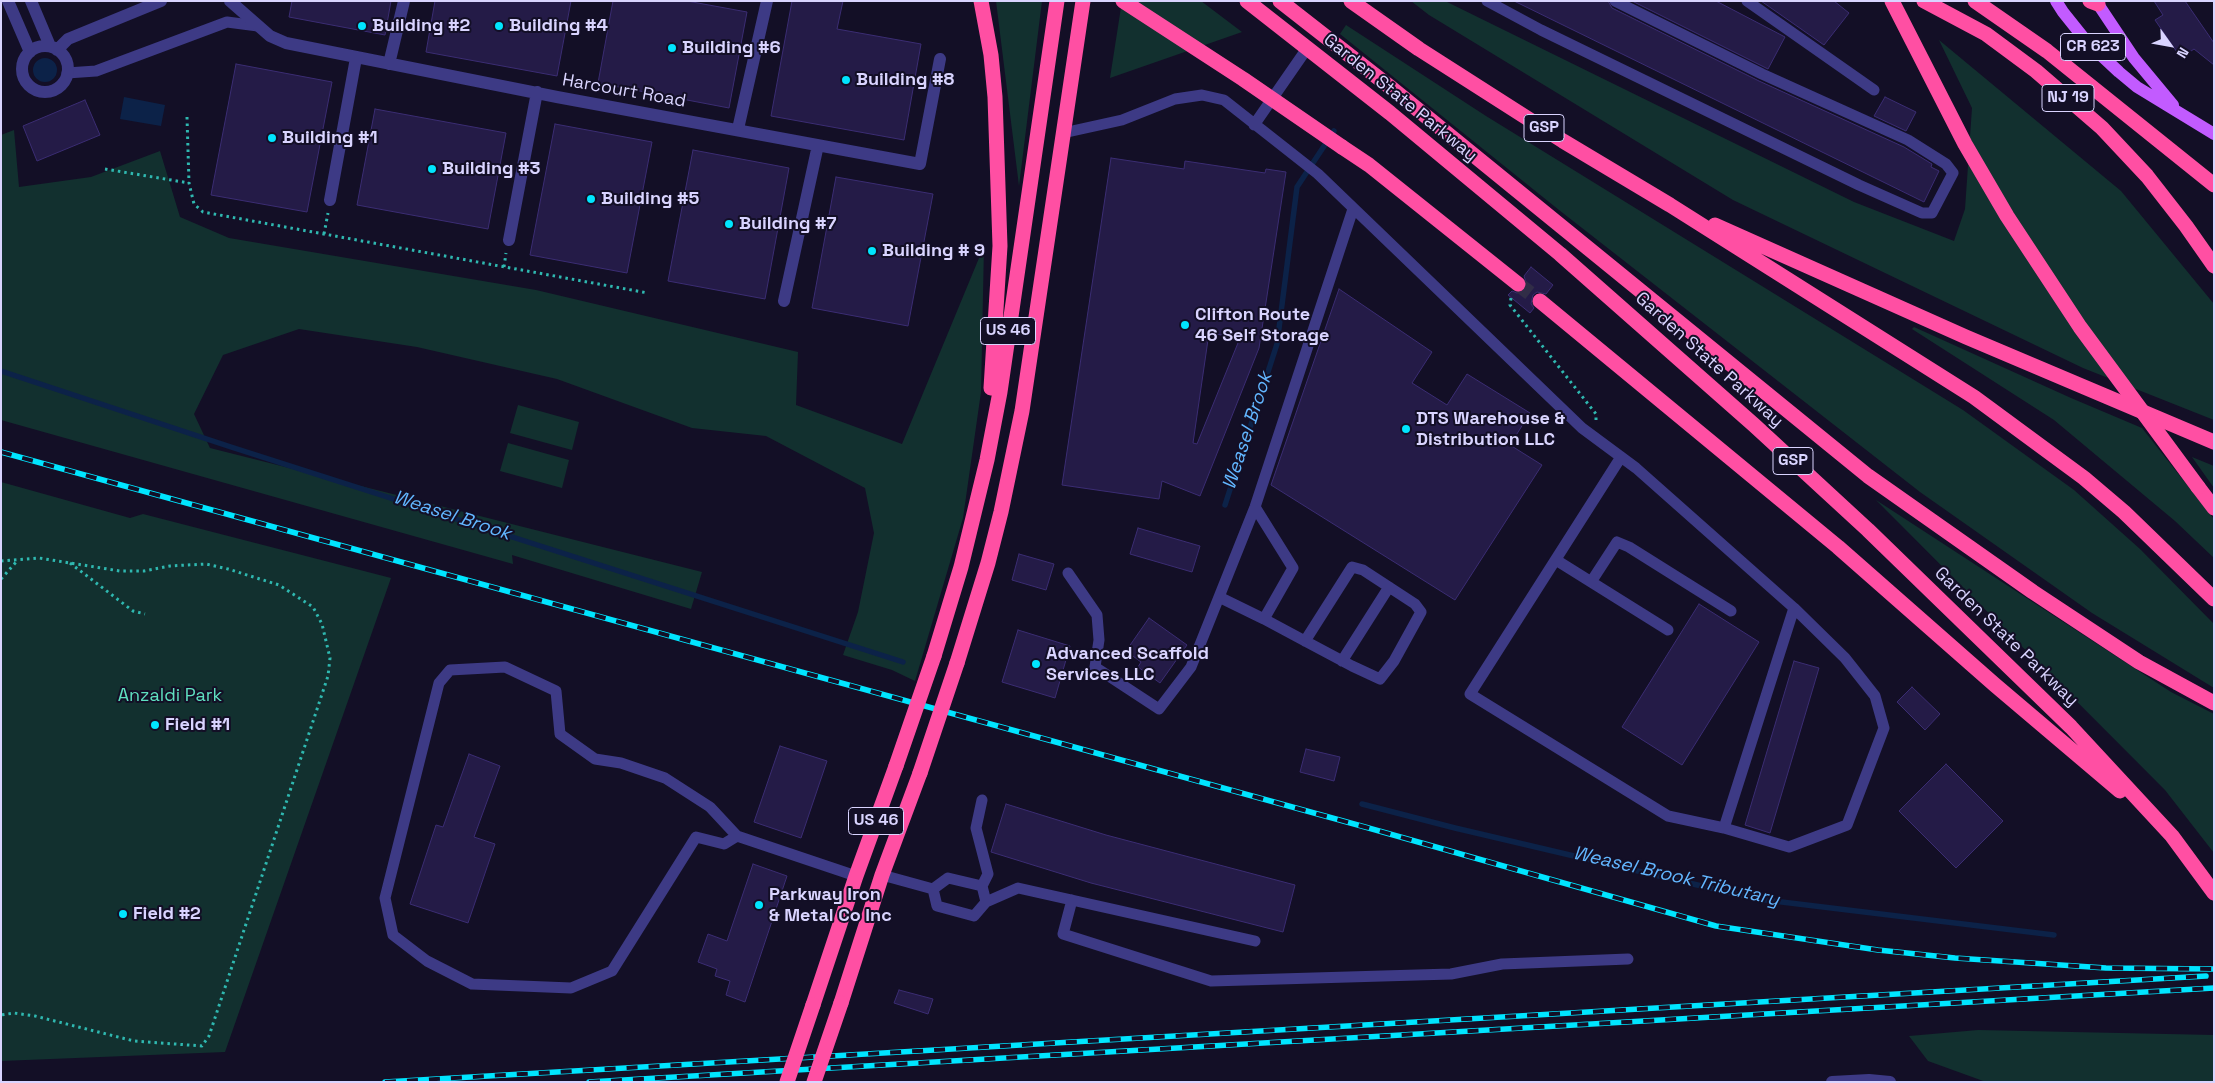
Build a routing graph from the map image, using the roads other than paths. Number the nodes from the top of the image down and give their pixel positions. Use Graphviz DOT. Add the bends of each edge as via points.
graph roads {
  1 [pos="8,1"];
  2 [pos="31,1"];
  3 [pos="161,1"];
  4 [pos="230,1"];
  5 [pos="404,1"];
  6 [pos="767,1"];
  7 [pos="981,1"];
  8 [pos="1057,1"];
  9 [pos="1083,1"];
  10 [pos="1122,1"];
  11 [pos="1248,1"];
  12 [pos="1280,1"];
  13 [pos="1350,1"];
  14 [pos="1488,1"];
  15 [pos="1615,1"];
  16 [pos="1747,1"];
  17 [pos="1892,1"];
  18 [pos="1924,1"];
  19 [pos="1975,1"];
  20 [pos="2056,1"];
  21 [pos="2094,2"];
  22 [pos="258,26"];
  23 [pos="54,48"];
  24 [pos="1308,48"];
  25 [pos="30,52"];
  26 [pos="356,58"];
  27 [pos="940,59"];
  28 [pos="389,64"];
  29 [pos="67,73"];
  30 [pos="1874,90"];
  31 [pos="537,92"];
  32 [pos="2180,113"];
  33 [pos="1254,125"];
  34 [pos="738,129"];
  35 [pos="1064,132"];
  36 [pos="2214,134"];
  37 [pos="818,145"];
  38 [pos="2214,185"];
  39 [pos="330,200"];
  40 [pos="1670,205"];
  41 [pos="1353,209"];
  42 [pos="2186,226"];
  43 [pos="509,240"];
  44 [pos="2214,251"];
  45 [pos="2214,266"];
  46 [pos="1514,291"];
  47 [pos="784,301"];
  48 [pos="1540,301"];
  49 [pos="2214,442"];
  50 [pos="1621,457"];
  51 [pos="987,460"];
  52 [pos="1255,507"];
  53 [pos="2214,508"];
  54 [pos="1556,560"];
  55 [pos="1068,573"];
  56 [pos="1591,582"];
  57 [pos="1389,587"];
  58 [pos="1219,597"];
  59 [pos="2214,600"];
  60 [pos="1794,608"];
  61 [pos="1730,611"];
  62 [pos="1264,619"];
  63 [pos="1668,630"];
  64 [pos="1306,641"];
  65 [pos="1342,661"];
  66 [pos="2214,703"];
  67 [pos="982,800"];
  68 [pos="1724,828"];
  69 [pos="737,836"];
  70 [pos="2172,836"];
  71 [pos="882,875"];
  72 [pos="856,876"];
  73 [pos="982,886"];
  74 [pos="933,889"];
  75 [pos="2214,893"];
  76 [pos="1072,900"];
  77 [pos="986,902"];
  78 [pos="1255,941"];
  79 [pos="1628,959"];
  80 [pos="787,1082"];
  81 [pos="814,1082"];
  82 [pos="1832,1082"];
  83 [pos="1890,1082"];
  1 -- 25 [label="street"];
  2 -- 23 [label="street"];
  3 -- 23 [label="street" via="68,39"];
  4 -- 22 [label="street, Harcourt Road"];
  5 -- 28 [label="street"];
  6 -- 34 [label="street"];
  7 -- 51 [label="highway" via="996,97 1000,246"];
  8 -- 51 [label="highway, US 46" via="1000,392"];
  9 -- 35 [label="highway, US 46"];
  10 -- 46 [label="highway, bridge" via="1243,79 1384,177"];
  11 -- 24 [label="highway, Garden State Parkway / GSP"];
  12 -- 66 [label="highway" via="1868,476 2139,662"];
  13 -- 40 [label="highway, GSP" via="1457,73"];
  14 -- 15 [label="lane" via="1859,185 1922,213 1932,213 1953,173 1946,164 1908,140 1762,74"];
  16 -- 30 [label="lane"];
  17 -- 53 [label="highway, bridge" via="1964,144 2006,216 2080,327"];
  18 -- 42 [label="highway, NJ 19" via="1986,34 2051,83 2102,128 2147,176"];
  19 -- 38 [label="highway, NJ 19" via="2047,51"];
  20 -- 32 [label="main road, CR 623" via="2062,12 2108,62 2137,87"];
  21 -- 32 [label="main road" via="2134,58"];
  22 -- 26 [label="street, Harcourt Road" via="286,43"];
  22 -- 29 [label="lane" via="226,22 96,71"];
  23 -- 25 [label="street" via="37,47"];
  23 -- 29 [label="street" via="65,57"];
  24 -- 33 [label="lane"];
  24 -- 70 [label="highway, Garden State Parkway / GSP" via="1560,254 1754,425 1868,530 2071,727"];
  25 -- 29 [label="street" via="23,65 23,73 30,86 45,92 53,90 60,86"];
  26 -- 28 [label="street, Harcourt Road"];
  26 -- 39 [label="street"];
  27 -- 37 [label="street, Harcourt Road" via="920,164"];
  28 -- 31 [label="street, Harcourt Road"];
  31 -- 34 [label="street, Harcourt Road"];
  31 -- 43 [label="street"];
  32 -- 36 [label="main road"];
  33 -- 35 [label="lane" via="1224,100 1202,95 1174,99 1122,120"];
  33 -- 41 [label="lane" via="1318,174"];
  34 -- 37 [label="street, Harcourt Road"];
  35 -- 71 [label="highway, US 46, bridge" via="1013,462 988,563 957,663"];
  37 -- 47 [label="street"];
  40 -- 49 [label="highway" via="1975,341"];
  40 -- 59 [label="highway, GSP" via="1974,397 2035,440 2124,512"];
  41 -- 50 [label="lane" via="1582,428"];
  41 -- 52 [label="lane"];
  42 -- 44 [label="highway"];
  42 -- 45 [label="highway, NJ 19"];
  48 -- 70 [label="highway" via="1838,547"];
  50 -- 54 [label="lane"];
  50 -- 60 [label="lane"];
  51 -- 72 [label="highway, US 46, bridge" via="961,567 934,656"];
  52 -- 58 [label="lane"];
  52 -- 62 [label="lane" via="1293,568"];
  54 -- 56 [label="lane"];
  54 -- 68 [label="lane" via="1470,694 1668,816"];
  55 -- 58 [label="lane" via="1097,614 1099,640 1095,667 1159,710 1191,667"];
  56 -- 61 [label="lane" via="1617,542"];
  56 -- 63 [label="lane"];
  57 -- 64 [label="lane" via="1363,570 1352,567"];
  57 -- 65 [label="lane"];
  57 -- 65 [label="lane" via="1416,604 1421,612 1394,661 1380,678"];
  58 -- 62 [label="lane"];
  60 -- 68 [label="lane"];
  60 -- 68 [label="lane" via="1845,658 1875,696 1884,728 1847,825 1789,847"];
  62 -- 64 [label="lane"];
  64 -- 65 [label="lane"];
  67 -- 73 [label="lane" via="976,828 988,874"];
  69 -- 69 [label="lane" via="710,807 665,778 622,763 595,759 560,734 556,691 506,667 450,670 439,683 386,898 393,935 427,961 472,984 571,988 612,971 696,836 724,844"];
  69 -- 72 [label="lane"];
  70 -- 75 [label="highway, Garden State Parkway / GSP"];
  71 -- 74 [label="lane"];
  71 -- 81 [label="highway, US 46, bridge"];
  72 -- 80 [label="highway, US 46, bridge"];
  73 -- 74 [label="lane" via="948,878"];
  73 -- 77 [label="lane"];
  74 -- 77 [label="lane" via="937,906 974,916"];
  76 -- 77 [label="lane" via="1018,888"];
  76 -- 78 [label="lane"];
  76 -- 79 [label="lane" via="1063,934 1211,981 1451,974 1502,964"];
  82 -- 83 [label="street"];
}
